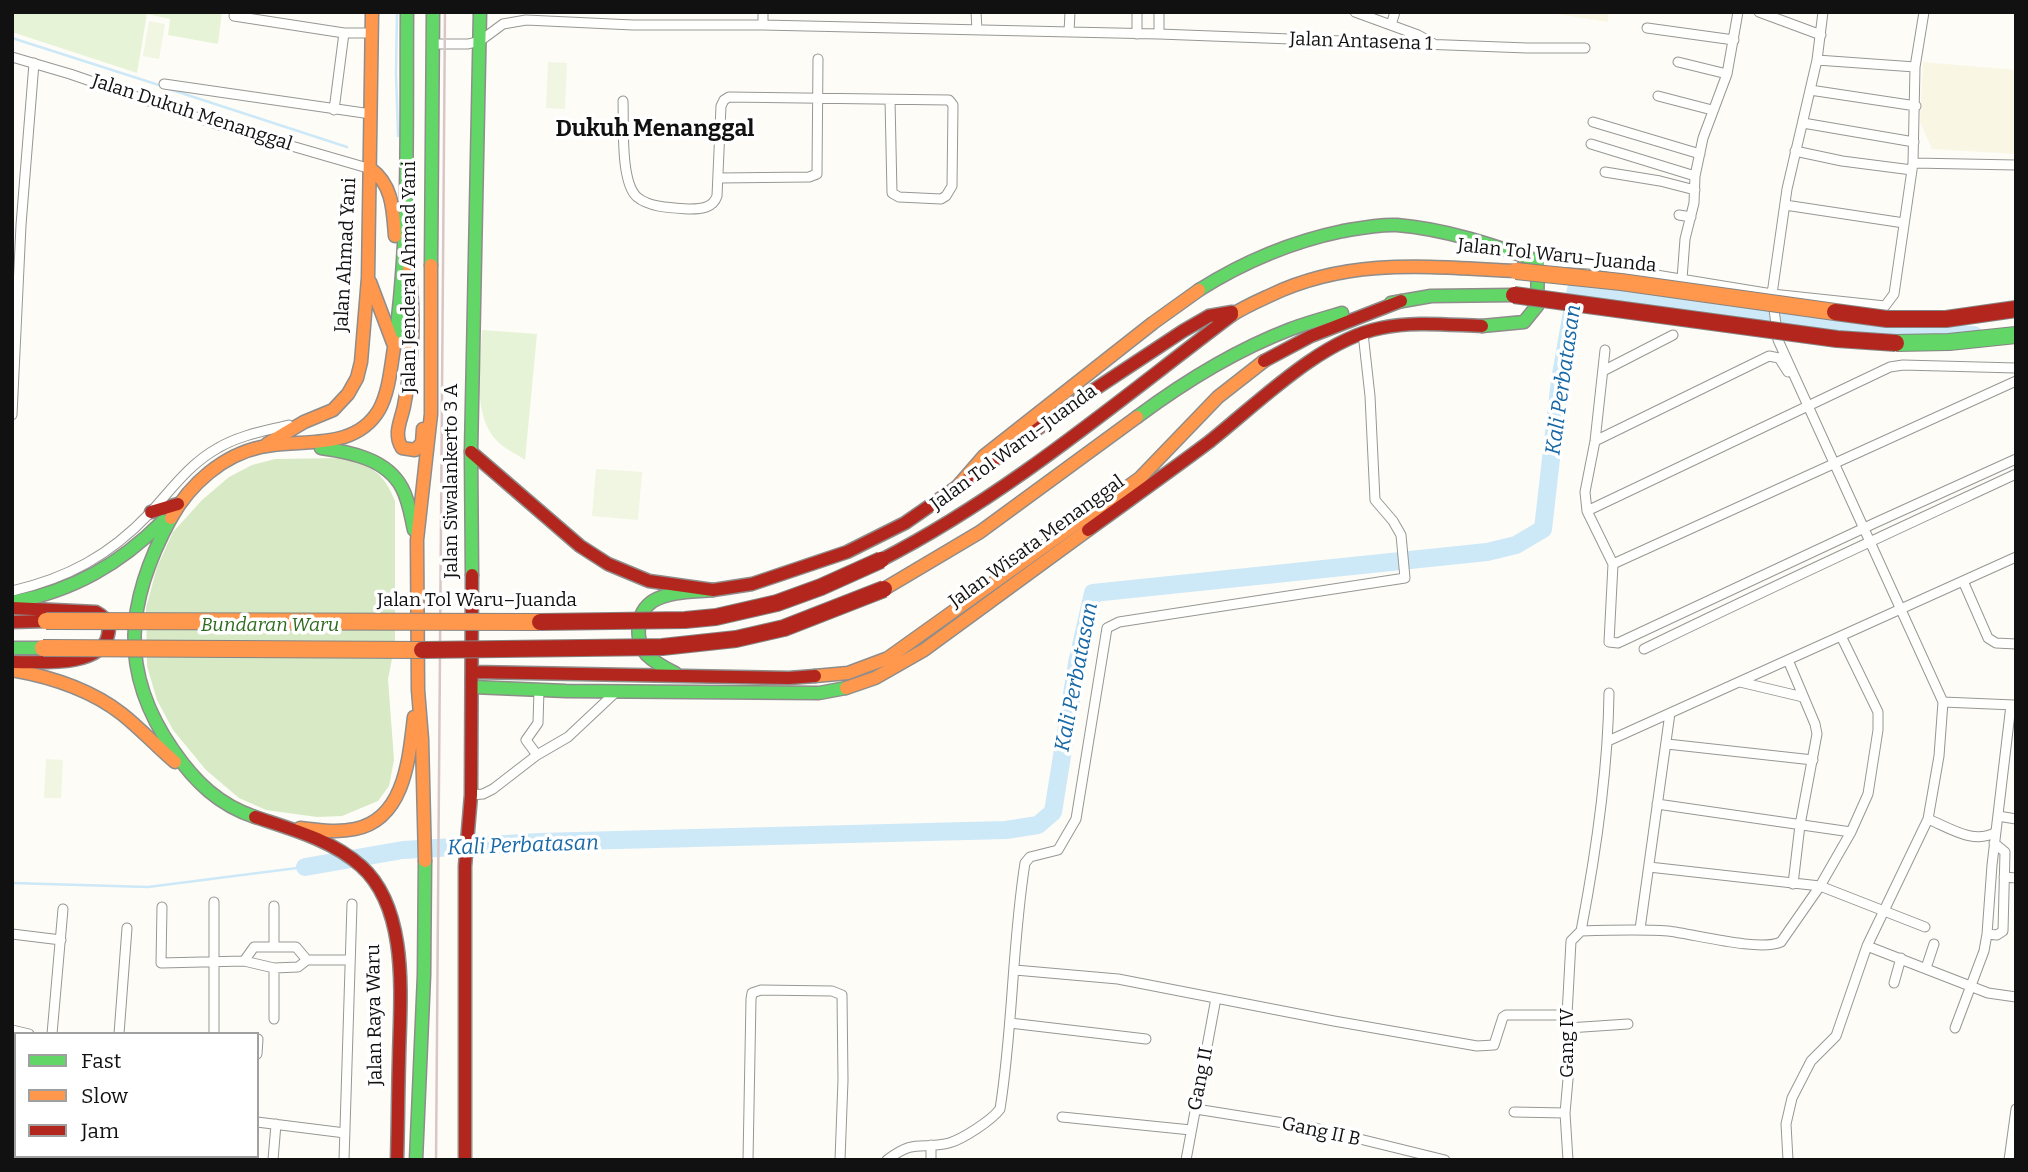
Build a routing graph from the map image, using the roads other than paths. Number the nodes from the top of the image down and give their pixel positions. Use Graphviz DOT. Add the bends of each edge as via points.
graph roads {
  1 [pos="372,12"];
  2 [pos="407,12"];
  3 [pos="433,12"];
  4 [pos="480,12"];
  5 [pos="762,12"];
  6 [pos="976,12"];
  7 [pos="1070,12"];
  8 [pos="1137,12"];
  9 [pos="1159,12"];
  10 [pos="1355,12"];
  11 [pos="1395,12"];
  12 [pos="1738,12"];
  13 [pos="1759,12"];
  14 [pos="1823,12"];
  15 [pos="1923,14"];
  16 [pos="234,16"];
  17 [pos="763,25"];
  18 [pos="1391,25"];
  19 [pos="1647,28"];
  20 [pos="977,30"];
  21 [pos="1069,32"];
  22 [pos="344,33"];
  23 [pos="372,33"];
  24 [pos="1137,34"];
  25 [pos="1159,34"];
  26 [pos="1821,35"];
  27 [pos="1734,40"];
  28 [pos="480,41"];
  29 [pos="433,44"];
  30 [pos="1436,45"];
  31 [pos="1586,48"];
  32 [pos="12,57"];
  33 [pos="818,59"];
  34 [pos="1818,60"];
  35 [pos="1678,62"];
  36 [pos="34,64"];
  37 [pos="1915,67"];
  38 [pos="1727,74"];
  39 [pos="164,84"];
  40 [pos="1810,90"];
  41 [pos="1658,96"];
  42 [pos="818,100"];
  43 [pos="890,100"];
  44 [pos="623,101"];
  45 [pos="1916,106"];
  46 [pos="334,110"];
  47 [pos="1712,110"];
  48 [pos="371,114"];
  49 [pos="1593,122"];
  50 [pos="1803,123"];
  51 [pos="1914,142"];
  52 [pos="1591,144"];
  53 [pos="1795,151"];
  54 [pos="1700,154"];
  55 [pos="2016,165"];
  56 [pos="1912,166"];
  57 [pos="371,169"];
  58 [pos="1605,172"];
  59 [pos="1695,176"];
  60 [pos="719,178"];
  61 [pos="1695,190"];
  62 [pos="1785,205"];
  63 [pos="1679,215"];
  64 [pos="1691,217"];
  65 [pos="1905,223"];
  66 [pos="403,251"];
  67 [pos="1538,261"];
  68 [pos="368,278"];
  69 [pos="402,278"];
  70 [pos="1682,279"];
  71 [pos="1772,296"];
  72 [pos="15,297"];
  73 [pos="1401,301"];
  74 [pos="2016,309"];
  75 [pos="1238,311"];
  76 [pos="1363,333"];
  77 [pos="1673,335"];
  78 [pos="2016,335"];
  79 [pos="394,345"];
  80 [pos="1605,350"];
  81 [pos="430,364"];
  82 [pos="2016,368"];
  83 [pos="1602,371"];
  84 [pos="1794,375"];
  85 [pos="2016,380"];
  86 [pos="1808,407"];
  87 [pos="12,415"];
  88 [pos="304,422"];
  89 [pos="1595,441"];
  90 [pos="287,444"];
  91 [pos="262,447"];
  92 [pos="471,452"];
  93 [pos="2016,459"];
  94 [pos="1834,463"];
  95 [pos="2016,474"];
  96 [pos="961,484"];
  97 [pos="1924,501"];
  98 [pos="175,508"];
  99 [pos="1587,511"];
  100 [pos="151,512"];
  101 [pos="1930,516"];
  102 [pos="1864,528"];
  103 [pos="417,540"];
  104 [pos="1870,541"];
  105 [pos="2016,558"];
  106 [pos="1613,564"];
  107 [pos="1963,581"];
  108 [pos="713,590"];
  109 [pos="12,591"];
  110 [pos="12,602"];
  111 [pos="12,608"];
  112 [pos="1901,609"];
  113 [pos="12,622"];
  114 [pos="1841,636"];
  115 [pos="2016,644"];
  116 [pos="12,648"];
  117 [pos="1644,649"];
  118 [pos="1788,660"];
  119 [pos="12,662"];
  120 [pos="12,670"];
  121 [pos="687,677"];
  122 [pos="473,680"];
  123 [pos="1740,682"];
  124 [pos="539,690"];
  125 [pos="618,690"];
  126 [pos="418,691"];
  127 [pos="1609,693"];
  128 [pos="1803,697"];
  129 [pos="1943,702"];
  130 [pos="2013,705"];
  131 [pos="1670,713"];
  132 [pos="1608,741"];
  133 [pos="1667,744"];
  134 [pos="537,755"];
  135 [pos="1813,760"];
  136 [pos="185,769"];
  137 [pos="471,795"];
  138 [pos="1657,804"];
  139 [pos="1998,816"];
  140 [pos="1928,819"];
  141 [pos="2016,819"];
  142 [pos="268,822"];
  143 [pos="1800,825"];
  144 [pos="1851,832"];
  145 [pos="1996,832"];
  146 [pos="1994,844"];
  147 [pos="1649,867"];
  148 [pos="2004,877"];
  149 [pos="2016,878"];
  150 [pos="1793,884"];
  151 [pos="1820,886"];
  152 [pos="214,902"];
  153 [pos="352,904"];
  154 [pos="274,906"];
  155 [pos="162,907"];
  156 [pos="63,909"];
  157 [pos="1884,912"];
  158 [pos="1925,927"];
  159 [pos="127,928"];
  160 [pos="1640,929"];
  161 [pos="1581,931"];
  162 [pos="12,934"];
  163 [pos="1987,934"];
  164 [pos="61,940"];
  165 [pos="1934,944"];
  166 [pos="1867,946"];
  167 [pos="274,947"];
  168 [pos="1901,958"];
  169 [pos="307,960"];
  170 [pos="350,960"];
  171 [pos="244,961"];
  172 [pos="216,962"];
  173 [pos="274,968"];
  174 [pos="1926,968"];
  175 [pos="1015,970"];
  176 [pos="1894,983"];
  177 [pos="1970,986"];
  178 [pos="2016,997"];
  179 [pos="1216,998"];
  180 [pos="1567,1015"];
  181 [pos="274,1019"];
  182 [pos="1010,1023"];
  183 [pos="1628,1024"];
  184 [pos="1568,1028"];
  185 [pos="1955,1028"];
  186 [pos="52,1032"];
  187 [pos="120,1032"];
  188 [pos="214,1032"];
  189 [pos="1146,1039"];
  190 [pos="1196,1109"];
  191 [pos="2016,1110"];
  192 [pos="1514,1112"];
  193 [pos="1565,1113"];
  194 [pos="1062,1117"];
  195 [pos="259,1122"];
  196 [pos="276,1124"];
  197 [pos="1191,1130"];
  198 [pos="345,1133"];
  199 [pos="931,1145"];
  200 [pos="1412,1156"];
  201 [pos="273,1160"];
  202 [pos="344,1160"];
  203 [pos="397,1160"];
  204 [pos="416,1160"];
  205 [pos="465,1160"];
  206 [pos="748,1160"];
  207 [pos="840,1160"];
  208 [pos="887,1160"];
  209 [pos="931,1160"];
  210 [pos="1186,1160"];
  211 [pos="1445,1160"];
  212 [pos="1568,1160"];
  213 [pos="1788,1160"];
  214 [pos="2009,1160"];
  1 -- 23 [label="main road, Jalan Ahmad Yani"];
  2 -- 66 [label="main road, Jalan Jenderal Ahmad Yani"];
  3 -- 29 [label="main road, Jalan Jenderal Ahmad Yani"];
  4 -- 28 [label="main road, Jalan Siwalankerto 3 A"];
  5 -- 17 [label="street"];
  6 -- 20 [label="street"];
  7 -- 21 [label="street"];
  8 -- 24 [label="street"];
  9 -- 25 [label="street"];
  10 -- 18 [label="street"];
  11 -- 18 [label="street, Jalan Antasena 1"];
  12 -- 27 [label="street"];
  13 -- 26 [label="street"];
  14 -- 26 [label="street"];
  15 -- 37 [label="street"];
  16 -- 22 [label="street"];
  17 -- 20 [label="street, Jalan Antasena 1"];
  17 -- 28 [label="street, Jalan Antasena 1" via="526,20 503,24"];
  18 -- 30 [label="street"];
  19 -- 27 [label="street"];
  20 -- 21 [label="street, Jalan Antasena 1"];
  21 -- 24 [label="street, Jalan Antasena 1"];
  22 -- 23 [label="street"];
  22 -- 46 [label="street"];
  23 -- 48 [label="main road, Jalan Ahmad Yani"];
  24 -- 25 [label="street, Jalan Antasena 1"];
  25 -- 30 [label="street, Jalan Antasena 1"];
  26 -- 34 [label="street"];
  27 -- 38 [label="street"];
  28 -- 29 [label="street"];
  28 -- 92 [label="main road, Jalan Siwalankerto 3 A"];
  29 -- 81 [label="main road, Jalan Jenderal Ahmad Yani"];
  30 -- 31 [label="street, Jalan Antasena 1"];
  32 -- 36 [label="street, Jalan Dukuh Menanggal"];
  33 -- 42 [label="street"];
  34 -- 37 [label="street"];
  34 -- 40 [label="street"];
  35 -- 38 [label="street"];
  36 -- 57 [label="street, Jalan Dukuh Menanggal"];
  36 -- 72 [label="street"];
  37 -- 45 [label="street"];
  38 -- 47 [label="street"];
  39 -- 46 [label="street"];
  40 -- 45 [label="street"];
  40 -- 50 [label="street"];
  41 -- 47 [label="street"];
  42 -- 43 [label="street"];
  42 -- 60 [label="street" via="815,176"];
  42 -- 60 [label="street" via="724,100"];
  43 -- 43 [label="street" via="892,193 942,199 952,186 952,103"];
  44 -- 60 [label="street" via="628,180 637,197 668,207 701,209 715,201"];
  45 -- 51 [label="street"];
  46 -- 48 [label="street"];
  47 -- 54 [label="street"];
  48 -- 57 [label="main road, Jalan Ahmad Yani"];
  49 -- 54 [label="street"];
  50 -- 51 [label="street"];
  50 -- 53 [label="street"];
  51 -- 56 [label="street"];
  52 -- 59 [label="street"];
  53 -- 56 [label="street" via="1842,161"];
  53 -- 62 [label="street"];
  54 -- 59 [label="street"];
  55 -- 56 [label="street"];
  56 -- 65 [label="street"];
  57 -- 68 [label="main road, Jalan Ahmad Yani"];
  57 -- 69 [label="main road" via="389,189"];
  58 -- 61 [label="street"];
  59 -- 61 [label="street"];
  61 -- 64 [label="street"];
  62 -- 65 [label="street"];
  62 -- 71 [label="street"];
  63 -- 64 [label="street"];
  64 -- 70 [label="street"];
  65 -- 71 [label="street" via="1894,294 1885,306"];
  66 -- 69 [label="main road, Jalan Jenderal Ahmad Yani"];
  66 -- 81 [label="main road" via="413,312 406,394 396,433 400,445 408,450 422,443"];
  67 -- 70 [label="street"];
  67 -- 76 [label="main road, Jalan Wisata Menanggal" via="1537,306 1524,323 1409,325"];
  67 -- 96 [label="main road" via="1455,236 1395,225 1363,227 1274,250 1234,268 1153,323 984,456"];
  68 -- 79 [label="main road"];
  68 -- 88 [label="main road, Jalan Ahmad Yani" via="357,378 333,410"];
  69 -- 79 [label="main road, Jalan Jenderal Ahmad Yani"];
  70 -- 71 [label="street"];
  71 -- 84 [label="street, bridge" via="1778,340"];
  72 -- 87 [label="street"];
  73 -- 78 [label="main road, bridge" via="1514,295 1888,343 1948,344"];
  73 -- 116 [label="main road, bridge" via="1309,323 1224,360 1171,392 978,533 884,589 784,628 662,647"];
  73 -- 121 [label="main road" via="1305,337 1256,366 1140,478 888,658 834,676"];
  74 -- 75 [label="main road, Jalan Tol Waru–Juanda, bridge" via="1945,319 1887,319 1621,282 1399,265 1320,276"];
  75 -- 96 [label="main road" via="1209,316 1183,331"];
  75 -- 113 [label="main road, Jalan Tol Waru–Juanda, bridge" via="1021,473 923,537 881,560 777,603 685,620"];
  76 -- 125 [label="main road, Jalan Wisata Menanggal" via="1293,374 924,650 875,678 844,689 801,694"];
  76 -- 175 [label="street" via="1375,500 1401,535 1405,579 1119,622 1107,628 1076,819 1058,850 1026,860"];
  77 -- 83 [label="street"];
  79 -- 90 [label="main road, Jalan Jenderal Ahmad Yani" via="384,397 369,423 327,442"];
  80 -- 83 [label="street"];
  81 -- 103 [label="main road, Jalan Jenderal Ahmad Yani" via="431,414"];
  82 -- 86 [label="street" via="1896,365"];
  83 -- 89 [label="street"];
  84 -- 86 [label="street"];
  84 -- 89 [label="street" via="1779,358 1769,356"];
  85 -- 94 [label="street"];
  86 -- 94 [label="street"];
  86 -- 99 [label="street"];
  88 -- 91 [label="main road, Jalan Ahmad Yani"];
  88 -- 100 [label="street" via="245,435 219,447 183,475"];
  89 -- 99 [label="street" via="1586,482"];
  90 -- 91 [label="main road, Jalan Raya Waru"];
  90 -- 103 [label="main road" via="341,450 381,465 399,484"];
  91 -- 98 [label="main road, Jalan Raya Waru" via="220,465"];
  92 -- 108 [label="main road" via="569,537 608,564 649,581"];
  92 -- 122 [label="main road, Jalan Siwalankerto 3 A"];
  93 -- 97 [label="street"];
  94 -- 102 [label="street"];
  94 -- 106 [label="street"];
  95 -- 101 [label="street"];
  96 -- 108 [label="main road" via="905,523 846,552 764,581"];
  97 -- 101 [label="street"];
  97 -- 102 [label="street"];
  98 -- 100 [label="main road"];
  98 -- 110 [label="main road" via="144,540 103,570 48,594"];
  98 -- 136 [label="main road, Jalan Raya Waru" via="141,594 134,653 139,687"];
  99 -- 106 [label="street"];
  100 -- 109 [label="street" via="107,551 73,572"];
  101 -- 104 [label="street"];
  102 -- 104 [label="street"];
  102 -- 106 [label="street" via="1614,644 1609,642"];
  103 -- 126 [label="main road"];
  104 -- 112 [label="street"];
  104 -- 117 [label="street"];
  105 -- 107 [label="street"];
  107 -- 112 [label="street"];
  107 -- 115 [label="street" via="1988,638"];
  108 -- 121 [label="main road" via="657,600 640,618 637,635 646,656"];
  111 -- 119 [label="main road" via="85,609 103,615 109,633 103,650 89,657"];
  112 -- 114 [label="street"];
  112 -- 129 [label="street"];
  114 -- 118 [label="street"];
  114 -- 144 [label="street" via="1874,700 1879,720 1868,794"];
  118 -- 123 [label="street"];
  118 -- 128 [label="street"];
  120 -- 136 [label="main road" via="51,678 98,699 121,713"];
  121 -- 122 [label="main road"];
  122 -- 124 [label="main road, Jalan Wisata Menanggal"];
  122 -- 137 [label="main road, Jalan Siwalankerto 3 A"];
  123 -- 128 [label="street"];
  123 -- 131 [label="street"];
  124 -- 125 [label="main road, Jalan Wisata Menanggal"];
  124 -- 134 [label="street" via="538,723 526,740"];
  125 -- 134 [label="street" via="568,737"];
  126 -- 142 [label="main road" via="405,774 383,815 372,824 342,831"];
  126 -- 204 [label="main road" via="425,831"];
  127 -- 132 [label="street, Gang IV"];
  128 -- 135 [label="street" via="1816,728"];
  129 -- 130 [label="street"];
  129 -- 140 [label="street"];
  130 -- 139 [label="street"];
  131 -- 132 [label="street"];
  131 -- 133 [label="street"];
  132 -- 161 [label="street, Gang IV"];
  133 -- 135 [label="street"];
  133 -- 138 [label="street"];
  134 -- 137 [label="street" via="493,789"];
  135 -- 143 [label="street"];
  136 -- 142 [label="main road, Jalan Raya Waru" via="222,803"];
  137 -- 205 [label="main road, Jalan Siwalankerto 3 A" via="466,866"];
  138 -- 143 [label="street"];
  138 -- 147 [label="street"];
  139 -- 141 [label="street"];
  139 -- 145 [label="street"];
  140 -- 145 [label="street" via="1977,838"];
  140 -- 157 [label="street"];
  142 -- 203 [label="main road, Jalan Raya Waru" via="348,854 378,888 391,917 400,997"];
  143 -- 144 [label="street"];
  143 -- 150 [label="street"];
  144 -- 151 [label="street"];
  145 -- 146 [label="street"];
  146 -- 148 [label="street" via="2005,852"];
  146 -- 163 [label="street"];
  147 -- 150 [label="street"];
  147 -- 160 [label="street"];
  148 -- 149 [label="street"];
  148 -- 163 [label="street" via="2003,931"];
  150 -- 151 [label="street"];
  151 -- 157 [label="street"];
  151 -- 160 [label="street" via="1778,944"];
  152 -- 172 [label="street"];
  153 -- 170 [label="street"];
  154 -- 167 [label="street"];
  155 -- 172 [label="street" via="161,963"];
  156 -- 164 [label="street"];
  157 -- 158 [label="street"];
  157 -- 166 [label="street"];
  159 -- 187 [label="street"];
  160 -- 161 [label="street"];
  161 -- 180 [label="street, Gang IV" via="1571,941"];
  162 -- 164 [label="street"];
  163 -- 177 [label="street"];
  164 -- 186 [label="street"];
  165 -- 174 [label="street"];
  166 -- 168 [label="street"];
  166 -- 213 [label="street" via="1836,1035 1811,1061 1790,1105"];
  167 -- 169 [label="street" via="296,947"];
  167 -- 171 [label="street" via="254,947"];
  168 -- 174 [label="street"];
  168 -- 176 [label="street"];
  169 -- 170 [label="street"];
  169 -- 173 [label="street" via="298,967"];
  170 -- 198 [label="street"];
  171 -- 172 [label="street"];
  171 -- 173 [label="street"];
  172 -- 188 [label="street"];
  173 -- 181 [label="street"];
  174 -- 177 [label="street"];
  175 -- 179 [label="street" via="1118,979"];
  175 -- 182 [label="street"];
  177 -- 178 [label="street"];
  177 -- 185 [label="street"];
  179 -- 180 [label="street" via="1487,1046 1494,1045 1506,1015"];
  179 -- 190 [label="street, Gang II"];
  180 -- 184 [label="street, Gang IV"];
  182 -- 189 [label="street"];
  182 -- 199 [label="street" via="1000,1109 958,1140"];
  183 -- 184 [label="street"];
  184 -- 193 [label="street, Gang IV"];
  190 -- 197 [label="street, Gang II"];
  190 -- 200 [label="street, Gang II B" via="1315,1128"];
  191 -- 214 [label="street"];
  192 -- 193 [label="street"];
  193 -- 212 [label="street, Gang IV"];
  194 -- 197 [label="street"];
  195 -- 196 [label="street"];
  196 -- 198 [label="street"];
  196 -- 201 [label="street"];
  197 -- 210 [label="street, Gang II"];
  198 -- 202 [label="street"];
  199 -- 208 [label="street" via="908,1146"];
  199 -- 209 [label="street"];
  200 -- 211 [label="street, Gang II B"];
  206 -- 207 [label="street" via="751,999 752,993 761,990 832,990 842,995"];
}
